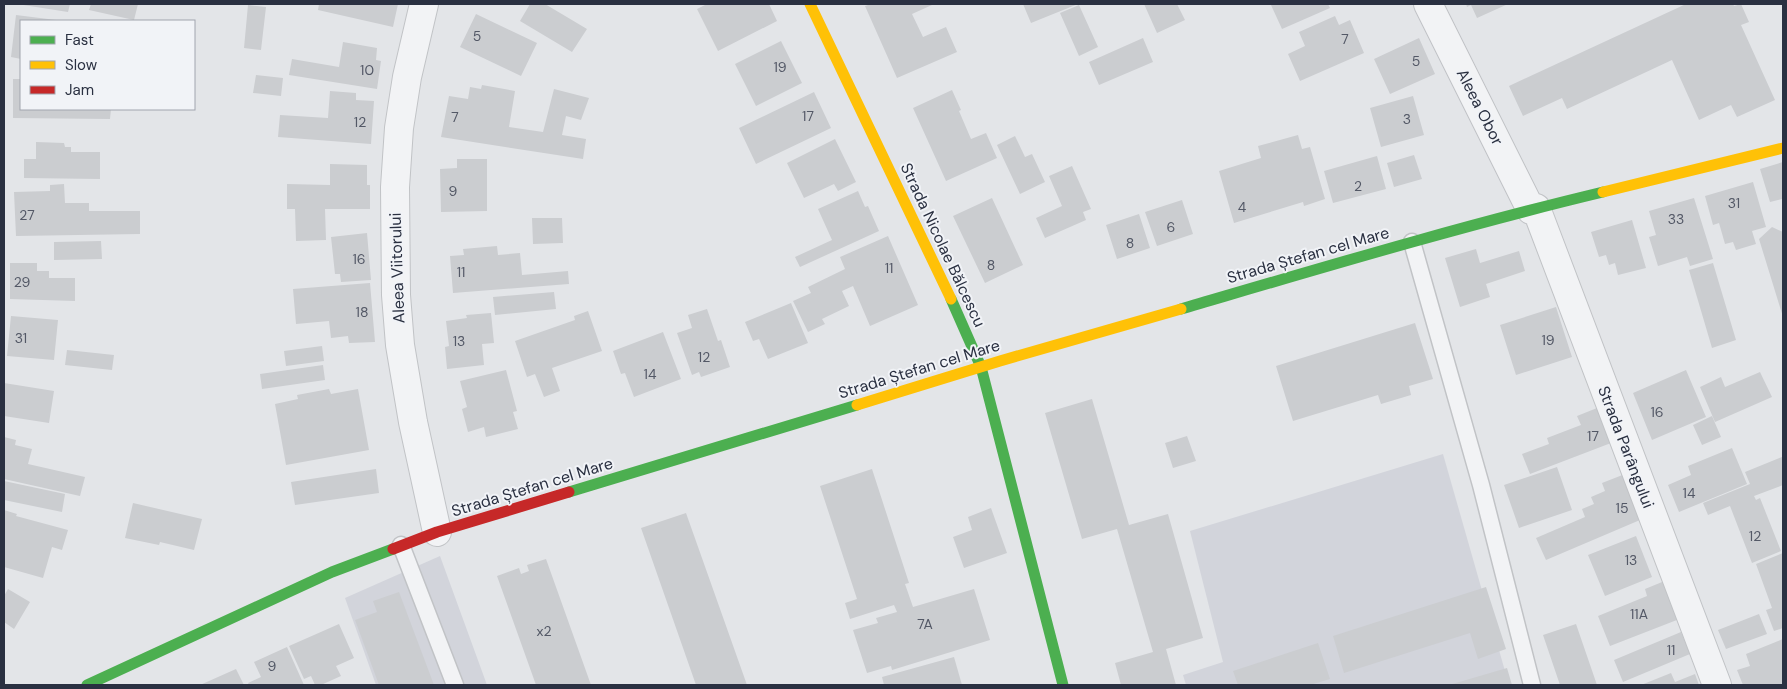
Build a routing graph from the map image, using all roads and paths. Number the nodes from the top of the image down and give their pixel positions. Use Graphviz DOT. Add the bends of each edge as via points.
graph roads {
  1 [pos="424,4"];
  2 [pos="810,4"];
  3 [pos="1428,4"];
  4 [pos="1783,148"];
  5 [pos="1533,209"];
  6 [pos="1412,242"];
  7 [pos="982,366"];
  8 [pos="437,532"];
  9 [pos="401,545"];
  10 [pos="86,685"];
  11 [pos="455,685"];
  12 [pos="1063,685"];
  13 [pos="1532,685"];
  14 [pos="1717,685"];
  1 -- 8 [label="street, Aleea Viitorului" via="399,128 395,187 396,294 400,345 413,422"];
  2 -- 7 [label="street, Strada Nicolae Bălcescu"];
  3 -- 5 [label="street, Aleea Obor"];
  4 -- 5 [label="street, Strada Ștefan cel Mare"];
  5 -- 6 [label="street, Strada Ștefan cel Mare"];
  5 -- 14 [label="street, Strada Parângului"];
  6 -- 7 [label="street, Strada Ștefan cel Mare"];
  6 -- 13 [label="lane" via="1481,485"];
  7 -- 8 [label="street, Strada Ștefan cel Mare"];
  7 -- 12 [label="street, Strada Nicolae Bălcescu"];
  8 -- 9 [label="street, Strada Ștefan cel Mare"];
  9 -- 10 [label="street, Strada Ștefan cel Mare" via="332,572"];
  9 -- 11 [label="lane"];
}
